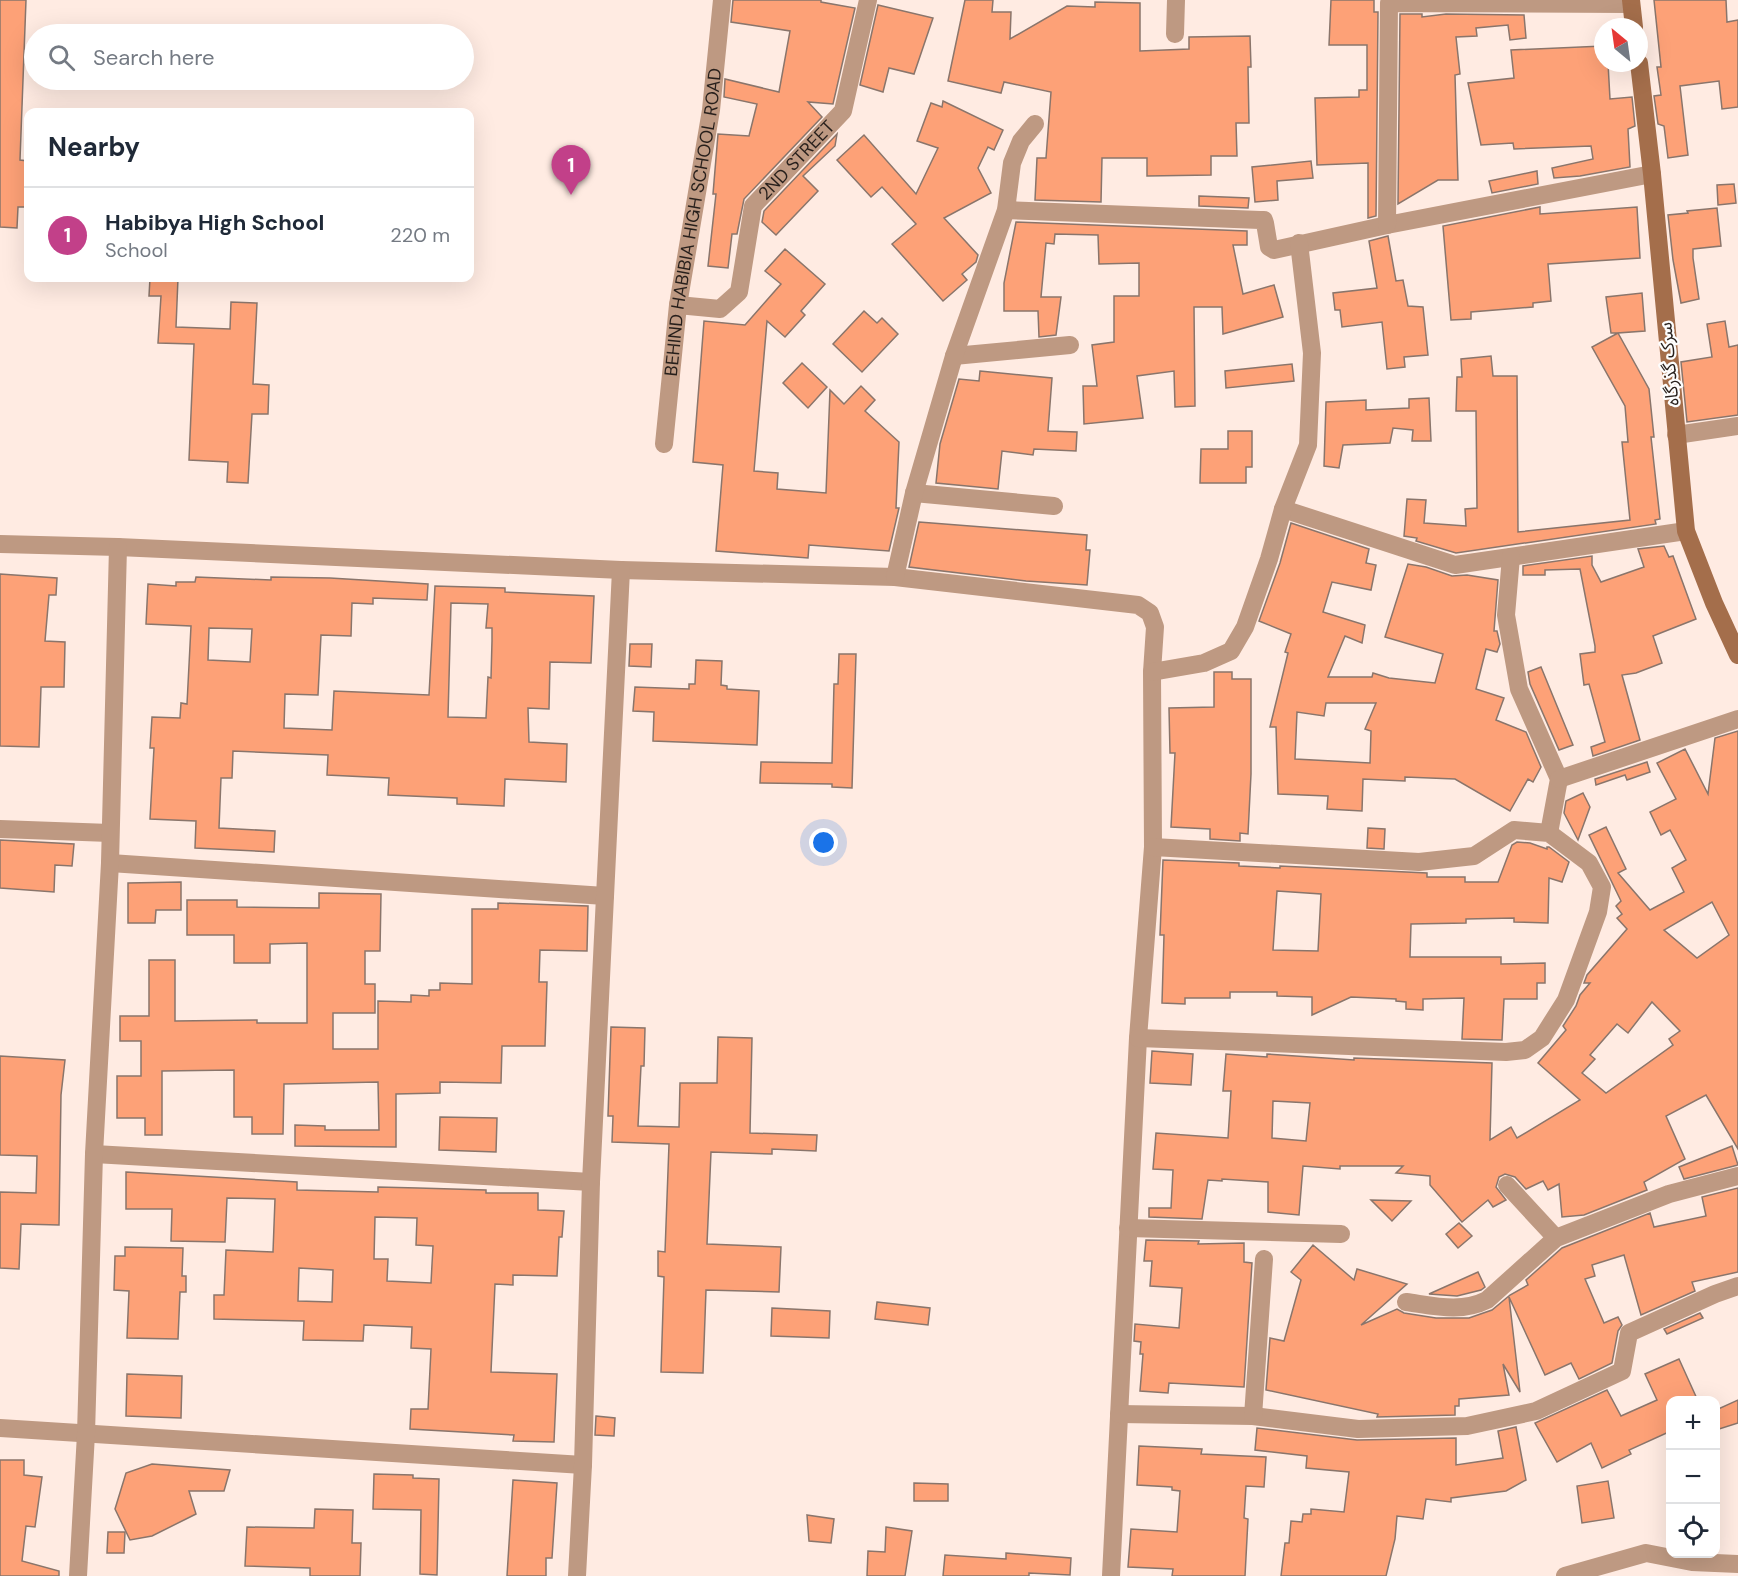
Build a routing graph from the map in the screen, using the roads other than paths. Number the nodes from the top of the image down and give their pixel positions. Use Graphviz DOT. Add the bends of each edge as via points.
graph roads {
  1 [pos="722,0"];
  2 [pos="868,0"];
  3 [pos="1176,0"];
  4 [pos="1418,2"];
  5 [pos="1631,2"];
  6 [pos="1633,18"];
  7 [pos="1175,34"];
  8 [pos="1640,72"];
  9 [pos="1035,124"];
  10 [pos="1653,174"];
  11 [pos="1006,210"];
  12 [pos="1387,225"];
  13 [pos="1299,243"];
  14 [pos="678,305"];
  15 [pos="1070,345"];
  16 [pos="954,356"];
  17 [pos="1738,426"];
  18 [pos="1676,435"];
  19 [pos="664,444"];
  20 [pos="914,493"];
  21 [pos="1054,506"];
  22 [pos="1282,509"];
  23 [pos="1686,531"];
  24 [pos="0,544"];
  25 [pos="118,547"];
  26 [pos="1511,557"];
  27 [pos="621,570"];
  28 [pos="895,577"];
  29 [pos="1738,655"];
  30 [pos="1152,672"];
  31 [pos="1738,719"];
  32 [pos="1559,779"];
  33 [pos="0,829"];
  34 [pos="110,833"];
  35 [pos="1548,833"];
  36 [pos="1153,847"];
  37 [pos="110,862"];
  38 [pos="605,896"];
  39 [pos="1138,1038"];
  40 [pos="94,1154"];
  41 [pos="1738,1176"];
  42 [pos="591,1182"];
  43 [pos="1507,1185"];
  44 [pos="1128,1228"];
  45 [pos="1341,1234"];
  46 [pos="1556,1238"];
  47 [pos="1264,1259"];
  48 [pos="1738,1286"];
  49 [pos="1406,1302"];
  50 [pos="1119,1414"];
  51 [pos="1253,1416"];
  52 [pos="0,1428"];
  53 [pos="86,1434"];
  54 [pos="584,1465"];
  55 [pos="1738,1564"];
  56 [pos="78,1576"];
  57 [pos="577,1576"];
  58 [pos="1111,1576"];
  59 [pos="1565,1576"];
  1 -- 14 [label="street, BEHIND HABIBIA HIGH SCHOOL ROAD" via="711,110"];
  2 -- 14 [label="street, 2ND STREET" via="843,111 753,206 739,292 720,309"];
  3 -- 7 [label="street"];
  4 -- 5 [label="street"];
  4 -- 12 [label="street" via="1389,3"];
  5 -- 6 [label="street"];
  8 -- 10 [label="street, سرک گذرگاه"];
  9 -- 11 [label="street" via="1021,141 1012,163"];
  10 -- 12 [label="street"];
  10 -- 18 [label="street, سرک گذرگاه"];
  11 -- 13 [label="street" via="1264,220 1271,250"];
  11 -- 16 [label="street"];
  12 -- 13 [label="street"];
  13 -- 22 [label="street" via="1312,353 1308,446"];
  14 -- 19 [label="street, BEHIND HABIBIA HIGH SCHOOL ROAD"];
  15 -- 16 [label="street"];
  16 -- 20 [label="street"];
  17 -- 18 [label="street"];
  18 -- 23 [label="street, سرک گذرگاه"];
  20 -- 21 [label="street"];
  20 -- 28 [label="street"];
  22 -- 26 [label="street" via="1455,565"];
  22 -- 30 [label="street" via="1245,627 1231,651 1204,663"];
  23 -- 26 [label="street"];
  23 -- 29 [label="street, سرک گذرگاه"];
  24 -- 25 [label="street"];
  25 -- 27 [label="street"];
  25 -- 34 [label="street"];
  26 -- 32 [label="street" via="1506,615 1519,689"];
  27 -- 28 [label="street"];
  27 -- 38 [label="street"];
  28 -- 30 [label="street" via="1138,606 1150,614 1155,627"];
  30 -- 36 [label="street"];
  31 -- 32 [label="street"];
  32 -- 35 [label="street"];
  33 -- 34 [label="street"];
  34 -- 37 [label="street"];
  35 -- 36 [label="street" via="1514,830 1474,856 1419,862"];
  35 -- 39 [label="street" via="1589,863 1602,887 1598,912 1566,1000 1542,1038 1525,1050"];
  36 -- 39 [label="street"];
  37 -- 38 [label="street"];
  37 -- 40 [label="street"];
  38 -- 42 [label="street"];
  39 -- 44 [label="street"];
  40 -- 42 [label="street"];
  40 -- 53 [label="street"];
  41 -- 46 [label="street" via="1669,1194"];
  42 -- 54 [label="street"];
  43 -- 46 [label="street"];
  44 -- 45 [label="street"];
  44 -- 50 [label="street"];
  46 -- 49 [label="street" via="1487,1300 1474,1306 1454,1309"];
  47 -- 51 [label="street"];
  48 -- 51 [label="street" via="1629,1333 1622,1371 1536,1411 1467,1426 1358,1429"];
  50 -- 51 [label="street"];
  50 -- 58 [label="street"];
  52 -- 53 [label="street"];
  53 -- 54 [label="street"];
  53 -- 56 [label="street"];
  54 -- 57 [label="street"];
  55 -- 59 [label="street" via="1692,1562 1646,1552"];
}
